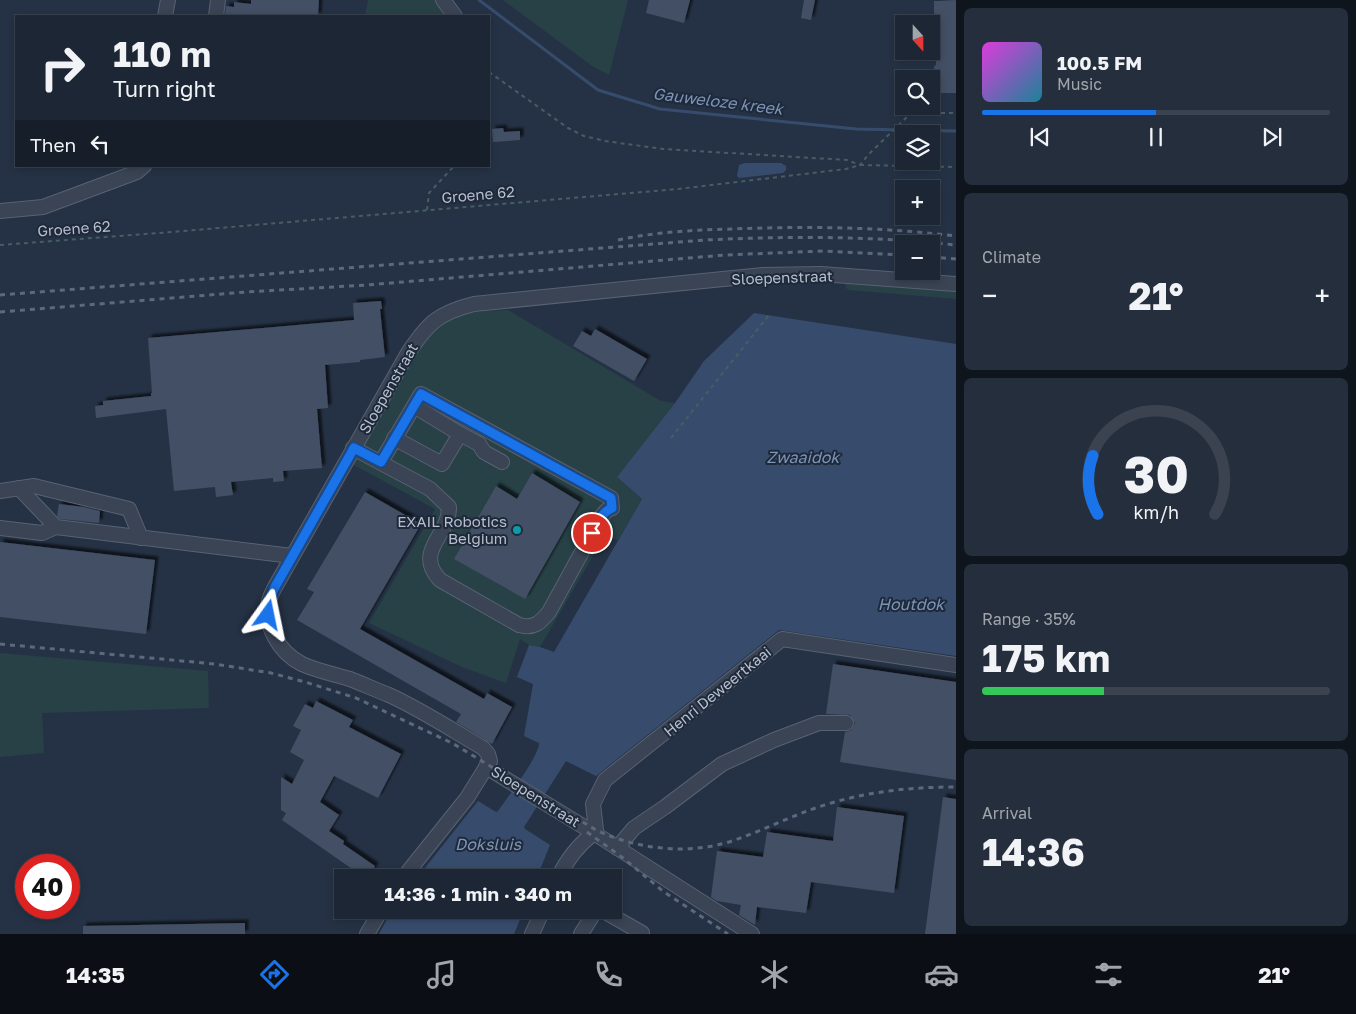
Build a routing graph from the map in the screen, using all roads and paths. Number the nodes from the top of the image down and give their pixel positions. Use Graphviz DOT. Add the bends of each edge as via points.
graph roads {
  1 [pos="168,0"];
  2 [pos="218,0"];
  3 [pos="443,0"];
  4 [pos="165,15"];
  5 [pos="216,15"];
  6 [pos="454,15"];
  7 [pos="490,73"];
  8 [pos="956,113"];
  9 [pos="860,165"];
  10 [pos="143,167"];
  11 [pos="453,167"];
  12 [pos="956,167"];
  13 [pos="427,210"];
  14 [pos="0,211"];
  15 [pos="0,245"];
  16 [pos="956,284"];
  17 [pos="769,315"];
  18 [pos="414,406"];
  19 [pos="460,434"];
  20 [pos="394,438"];
  21 [pos="671,438"];
  22 [pos="354,448"];
  23 [pos="381,462"];
  24 [pos="502,462"];
  25 [pos="19,488"];
  26 [pos="0,491"];
  27 [pos="56,527"];
  28 [pos="0,528"];
  29 [pos="141,538"];
  30 [pos="292,556"];
  31 [pos="956,665"];
  32 [pos="846,723"];
  33 [pos="486,767"];
  34 [pos="594,833"];
  35 [pos="617,848"];
  36 [pos="410,869"];
  37 [pos="562,869"];
  38 [pos="376,919"];
  39 [pos="539,919"];
  40 [pos="590,919"];
  41 [pos="618,919"];
  42 [pos="367,934"];
  43 [pos="532,934"];
  44 [pos="581,934"];
  45 [pos="642,934"];
  46 [pos="752,934"];
  1 -- 4 [label="street"];
  2 -- 5 [label="street"];
  3 -- 6 [label="street"];
  7 -- 9 [label="path" via="584,136 632,146 846,160"];
  8 -- 9 [label="path" via="911,113"];
  9 -- 12 [label="path, Groene 62"];
  9 -- 13 [label="path, Groene 62" via="668,190"];
  10 -- 14 [label="street" via="138,172 43,207"];
  11 -- 13 [label="path" via="429,193"];
  13 -- 15 [label="path, Groene 62"];
  16 -- 22 [label="street, Sloepenstraat" via="821,274 763,275 456,308 442,314 420,335"];
  17 -- 21 [label="path"];
  18 -- 19 [label="street"];
  18 -- 20 [label="street"];
  18 -- 23 [label="street" via="421,394 611,498 612,508 601,517 541,622 528,628 519,625 440,580 432,572 429,558 449,516 449,507 430,489"];
  19 -- 20 [label="street" via="442,464"];
  19 -- 24 [label="street"];
  20 -- 23 [label="street"];
  22 -- 23 [label="street"];
  22 -- 30 [label="street, Sloepenstraat"];
  25 -- 26 [label="street"];
  25 -- 27 [label="street"];
  25 -- 29 [label="street" via="34,486 129,509"];
  27 -- 28 [label="street" via="42,533"];
  27 -- 29 [label="street"];
  29 -- 30 [label="street"];
  30 -- 33 [label="street, Sloepenstraat" via="269,601 270,629 284,651 301,664 376,690 417,709 486,750 490,761"];
  31 -- 34 [label="street, Henri Deweertkaai" via="782,640 605,780 593,804"];
  32 -- 35 [label="street" via="819,723 722,764 634,828"];
  33 -- 34 [label="street, Sloepenstraat"];
  33 -- 36 [label="street" via="467,798"];
  34 -- 35 [label="street, Sloepenstraat"];
  34 -- 37 [label="street" via="574,851"];
  35 -- 46 [label="street, Sloepenstraat"];
  38 -- 42 [label="street"];
  39 -- 43 [label="street"];
  40 -- 44 [label="street"];
  41 -- 45 [label="street"];
}
